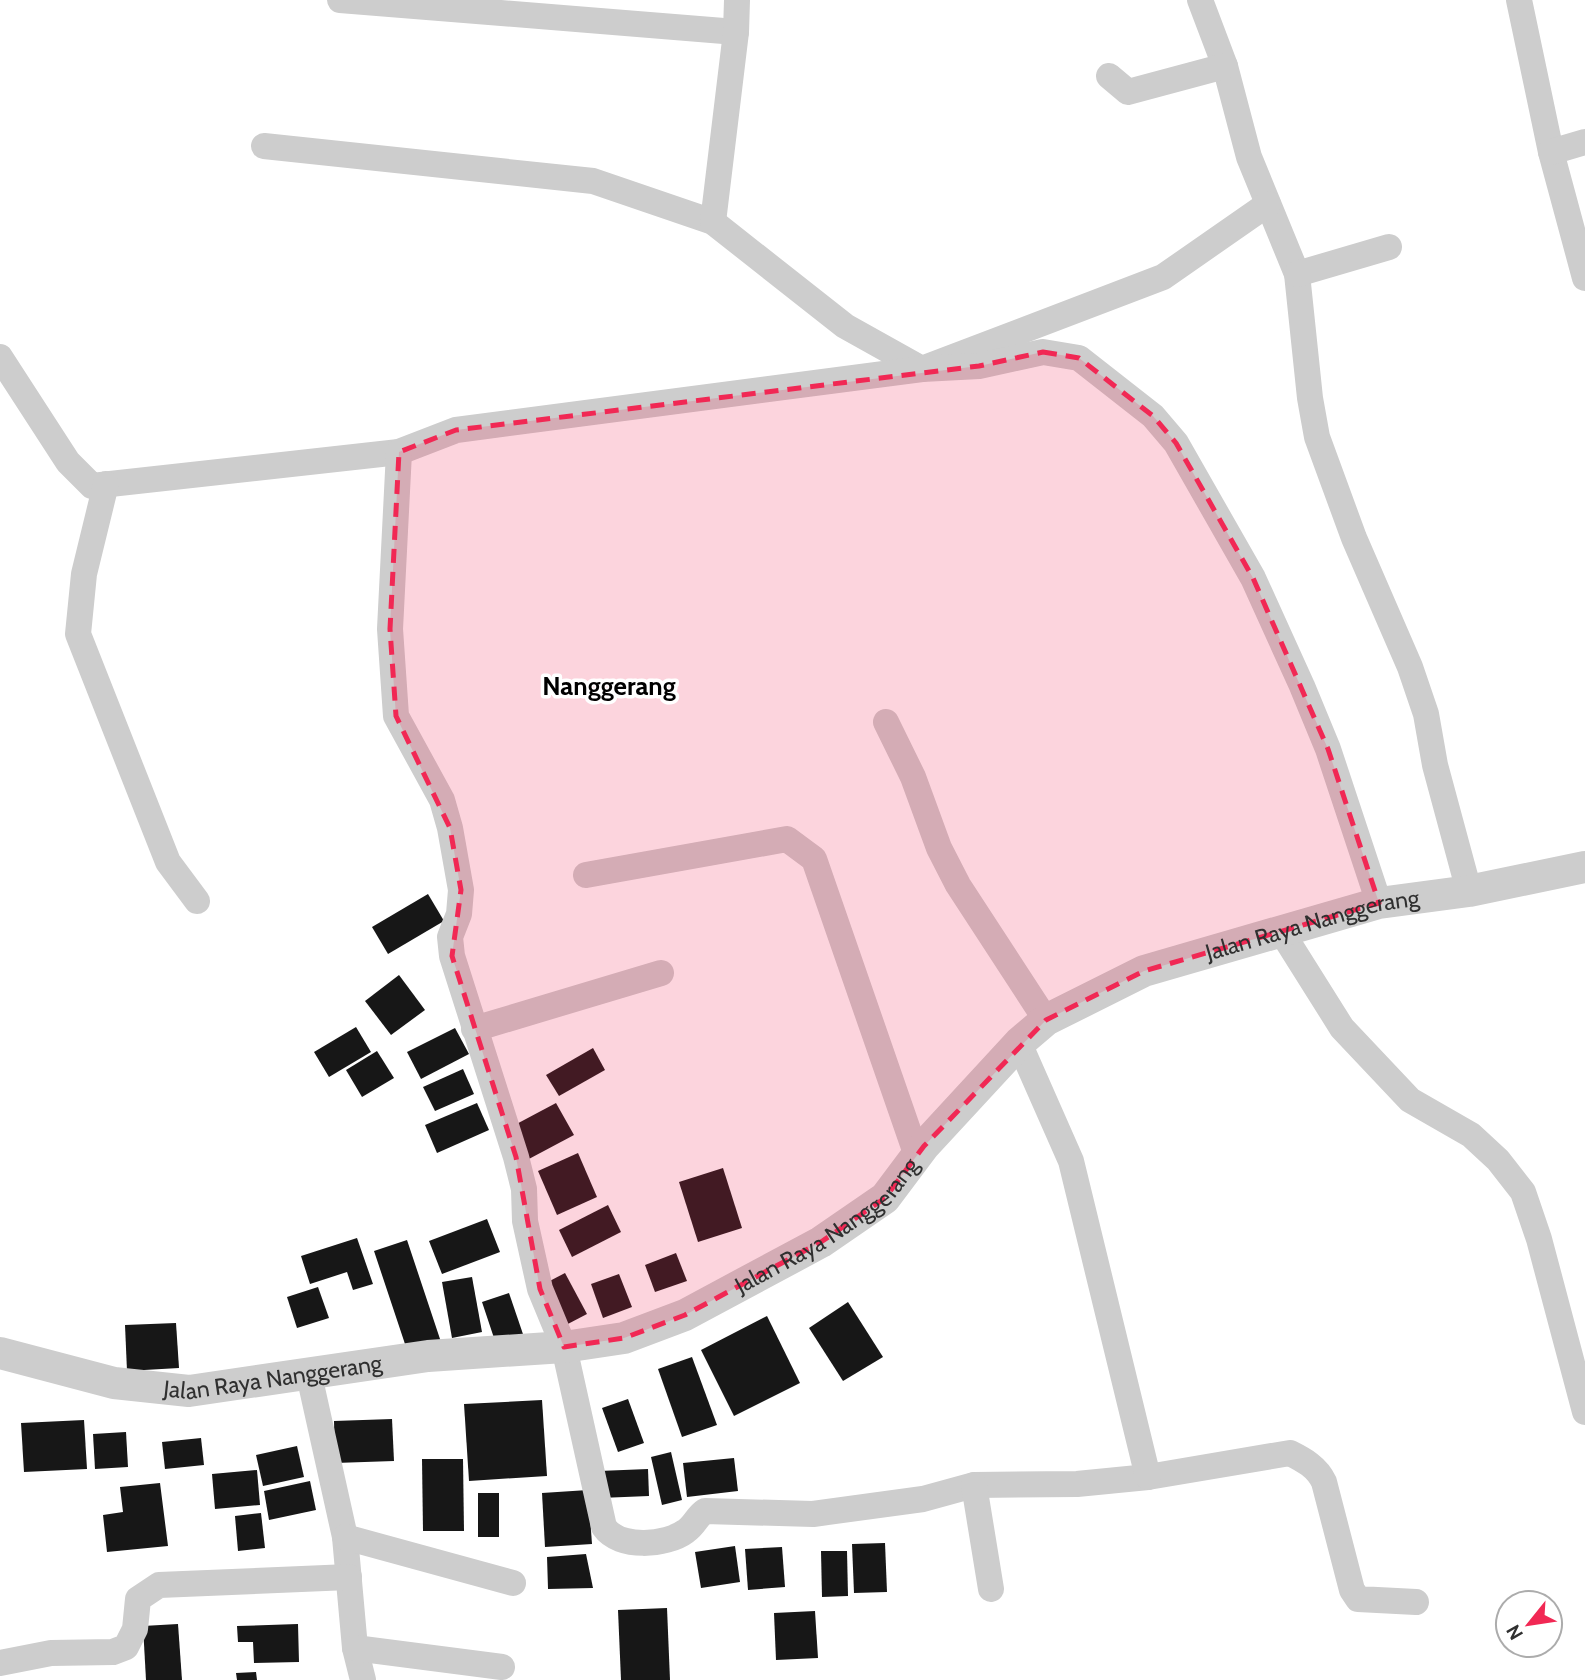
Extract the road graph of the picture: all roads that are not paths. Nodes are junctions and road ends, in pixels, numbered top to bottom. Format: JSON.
{"nodes":[{"id":1,"x":340,"y":0,"type":"edge"},
{"id":2,"x":737,"y":0,"type":"edge"},
{"id":3,"x":1200,"y":0,"type":"edge"},
{"id":4,"x":1519,"y":0,"type":"edge"},
{"id":5,"x":736,"y":32,"type":"junction"},
{"id":6,"x":1224,"y":66,"type":"junction"},
{"id":7,"x":1109,"y":76,"type":"dead end"},
{"id":8,"x":1585,"y":142,"type":"edge"},
{"id":9,"x":264,"y":146,"type":"dead end"},
{"id":10,"x":1551,"y":152,"type":"junction"},
{"id":11,"x":1268,"y":204,"type":"junction"},
{"id":12,"x":713,"y":222,"type":"junction"},
{"id":13,"x":1389,"y":247,"type":"dead end"},
{"id":14,"x":1584,"y":267,"type":"edge"},
{"id":15,"x":1297,"y":274,"type":"junction"},
{"id":16,"x":0,"y":357,"type":"edge"},
{"id":17,"x":922,"y":369,"type":"junction"},
{"id":18,"x":399,"y":452,"type":"junction"},
{"id":19,"x":106,"y":484,"type":"junction"},
{"id":20,"x":886,"y":722,"type":"dead end"},
{"id":21,"x":1585,"y":867,"type":"edge"},
{"id":22,"x":586,"y":874,"type":"dead end"},
{"id":23,"x":1469,"y":891,"type":"junction"},
{"id":24,"x":197,"y":901,"type":"dead end"},
{"id":25,"x":1379,"y":903,"type":"junction"},
{"id":26,"x":1282,"y":931,"type":"junction"},
{"id":27,"x":661,"y":973,"type":"dead end"},
{"id":28,"x":1046,"y":1020,"type":"junction"},
{"id":29,"x":474,"y":1029,"type":"junction"},
{"id":30,"x":1019,"y":1043,"type":"junction"},
{"id":31,"x":917,"y":1156,"type":"junction"},
{"id":32,"x":564,"y":1347,"type":"junction"},
{"id":33,"x":0,"y":1353,"type":"edge"},
{"id":34,"x":310,"y":1375,"type":"junction"},
{"id":35,"x":1585,"y":1412,"type":"edge"},
{"id":36,"x":1148,"y":1477,"type":"junction"},
{"id":37,"x":974,"y":1485,"type":"junction"},
{"id":38,"x":345,"y":1537,"type":"junction"},
{"id":39,"x":349,"y":1577,"type":"junction"},
{"id":40,"x":513,"y":1583,"type":"dead end"},
{"id":41,"x":991,"y":1589,"type":"dead end"},
{"id":42,"x":1416,"y":1602,"type":"dead end"},
{"id":43,"x":355,"y":1648,"type":"junction"},
{"id":44,"x":0,"y":1663,"type":"edge"},
{"id":45,"x":502,"y":1667,"type":"dead end"},
{"id":46,"x":363,"y":1680,"type":"edge"}],
"edges":[{"from":1,"to":5,"type":"street"},
{"from":2,"to":5,"type":"street"},
{"from":3,"to":6,"type":"street"},
{"from":4,"to":10,"type":"street"},
{"from":5,"to":12,"type":"street"},
{"from":6,"to":7,"type":"street"},
{"from":6,"to":11,"type":"street"},
{"from":8,"to":10,"type":"street"},
{"from":9,"to":12,"type":"street"},
{"from":10,"to":14,"type":"street"},
{"from":11,"to":15,"type":"street"},
{"from":11,"to":17,"type":"street"},
{"from":12,"to":17,"type":"street"},
{"from":13,"to":15,"type":"street"},
{"from":15,"to":23,"type":"street"},
{"from":16,"to":19,"type":"street"},
{"from":17,"to":18,"type":"street"},
{"from":17,"to":25,"type":"street"},
{"from":18,"to":19,"type":"street"},
{"from":18,"to":29,"type":"street"},
{"from":19,"to":24,"type":"street"},
{"from":20,"to":28,"type":"street"},
{"from":21,"to":23,"type":"street","name":"Jalan Raya Nanggerang"},
{"from":22,"to":31,"type":"street"},
{"from":23,"to":25,"type":"street","name":"Jalan Raya Nanggerang"},
{"from":25,"to":26,"type":"street","name":"Jalan Raya Nanggerang"},
{"from":26,"to":28,"type":"street","name":"Jalan Raya Nanggerang"},
{"from":26,"to":35,"type":"street"},
{"from":27,"to":29,"type":"street"},
{"from":28,"to":30,"type":"street","name":"Jalan Raya Nanggerang"},
{"from":29,"to":32,"type":"street"},
{"from":30,"to":31,"type":"street","name":"Jalan Raya Nanggerang"},
{"from":30,"to":36,"type":"street"},
{"from":31,"to":32,"type":"street","name":"Jalan Raya Nanggerang"},
{"from":32,"to":34,"type":"street","name":"Jalan Raya Nanggerang"},
{"from":32,"to":37,"type":"street"},
{"from":33,"to":34,"type":"street","name":"Jalan Raya Nanggerang"},
{"from":34,"to":38,"type":"street"},
{"from":36,"to":37,"type":"street"},
{"from":36,"to":42,"type":"street"},
{"from":37,"to":41,"type":"street"},
{"from":38,"to":39,"type":"street"},
{"from":38,"to":40,"type":"street"},
{"from":39,"to":43,"type":"street"},
{"from":39,"to":44,"type":"street"},
{"from":43,"to":45,"type":"street"},
{"from":43,"to":46,"type":"street"}]}
